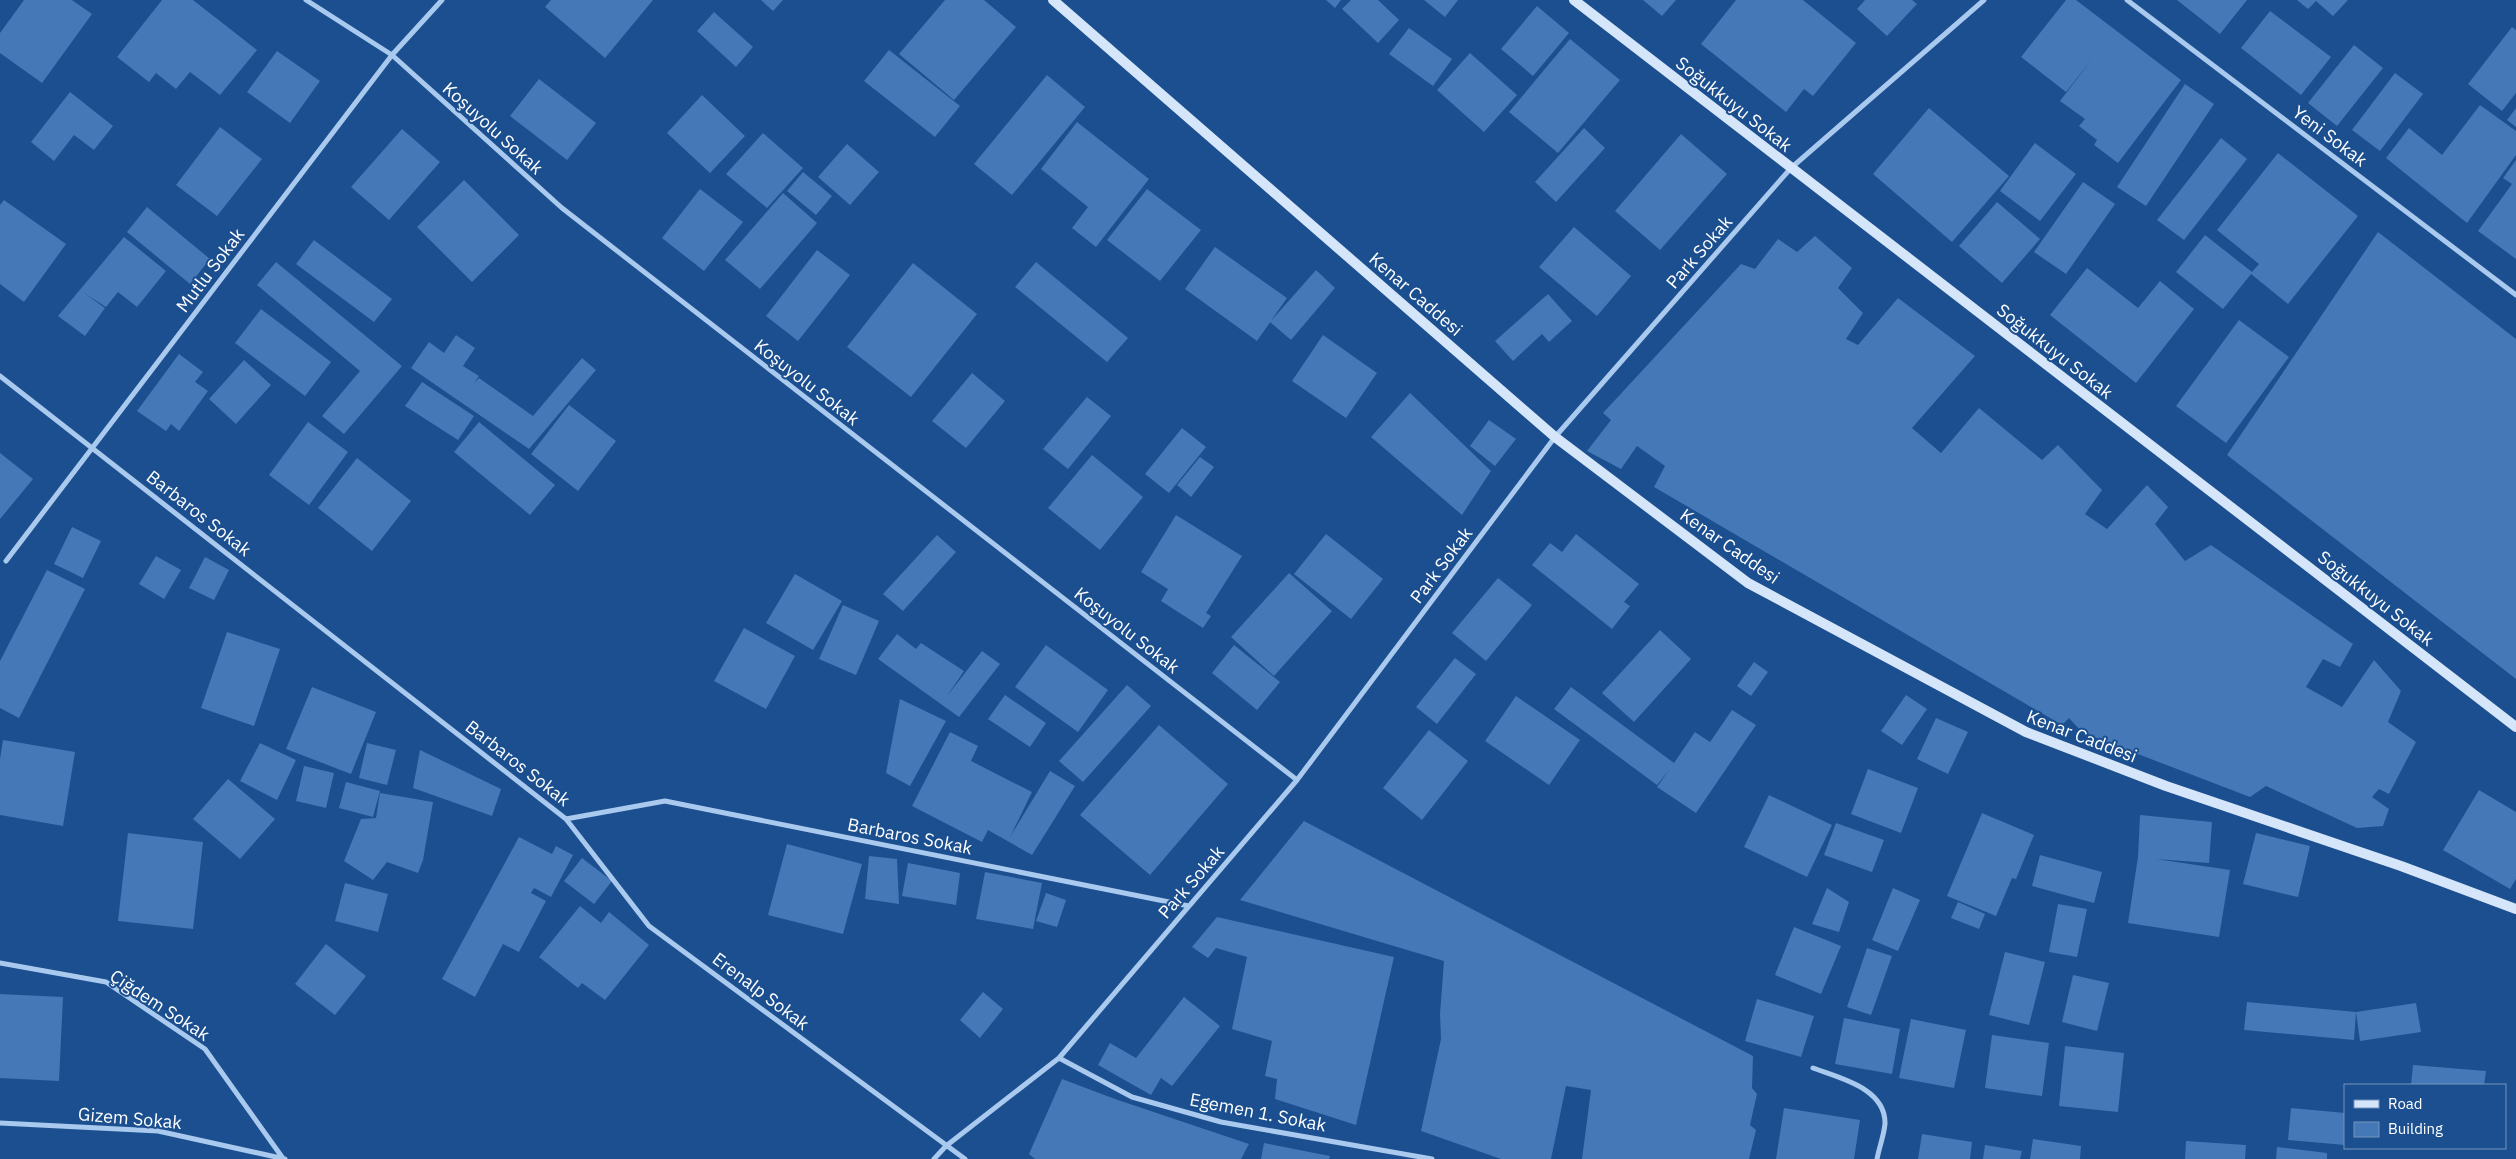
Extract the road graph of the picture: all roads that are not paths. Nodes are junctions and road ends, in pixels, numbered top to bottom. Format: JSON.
{"nodes":[{"id":1,"x":306,"y":0,"type":"edge"},
{"id":2,"x":442,"y":0,"type":"edge"},
{"id":3,"x":1053,"y":0,"type":"edge"},
{"id":4,"x":1574,"y":0,"type":"edge"},
{"id":5,"x":1984,"y":0,"type":"edge"},
{"id":6,"x":2127,"y":0,"type":"edge"},
{"id":7,"x":392,"y":54,"type":"junction"},
{"id":8,"x":1790,"y":168,"type":"junction"},
{"id":9,"x":2516,"y":295,"type":"edge"},
{"id":10,"x":0,"y":376,"type":"edge"},
{"id":11,"x":1555,"y":437,"type":"junction"},
{"id":12,"x":92,"y":446,"type":"junction"},
{"id":13,"x":6,"y":562,"type":"dead end"},
{"id":14,"x":2516,"y":727,"type":"edge"},
{"id":15,"x":1297,"y":780,"type":"junction"},
{"id":16,"x":566,"y":818,"type":"junction"},
{"id":17,"x":1189,"y":906,"type":"junction"},
{"id":18,"x":2516,"y":909,"type":"edge"},
{"id":19,"x":0,"y":963,"type":"edge"},
{"id":20,"x":1059,"y":1058,"type":"junction"},
{"id":21,"x":1813,"y":1068,"type":"dead end"},
{"id":22,"x":0,"y":1123,"type":"edge"},
{"id":23,"x":946,"y":1146,"type":"junction"},
{"id":24,"x":283,"y":1158,"type":"edge"},
{"id":25,"x":934,"y":1159,"type":"edge"},
{"id":26,"x":965,"y":1159,"type":"edge"},
{"id":27,"x":1432,"y":1159,"type":"edge"},
{"id":28,"x":1877,"y":1159,"type":"edge"}],
"edges":[{"from":1,"to":7,"type":"street","name":"Koşuyolu Sokak"},
{"from":2,"to":7,"type":"street","name":"Mutlu Sokak"},
{"from":3,"to":11,"type":"main road","name":"Kenar Caddesi"},
{"from":4,"to":8,"type":"main road","name":"Soğukkuyu Sokak"},
{"from":5,"to":8,"type":"street","name":"Park Sokak"},
{"from":6,"to":9,"type":"street","name":"Yeni Sokak"},
{"from":7,"to":12,"type":"street","name":"Mutlu Sokak"},
{"from":7,"to":15,"type":"street","name":"Koşuyolu Sokak"},
{"from":8,"to":11,"type":"street","name":"Park Sokak"},
{"from":8,"to":14,"type":"main road","name":"Soğukkuyu Sokak"},
{"from":10,"to":12,"type":"street","name":"Barbaros Sokak"},
{"from":11,"to":15,"type":"street","name":"Park Sokak"},
{"from":11,"to":18,"type":"main road","name":"Kenar Caddesi"},
{"from":12,"to":13,"type":"street","name":"Mutlu Sokak"},
{"from":12,"to":16,"type":"street","name":"Barbaros Sokak"},
{"from":15,"to":17,"type":"street","name":"Park Sokak"},
{"from":16,"to":17,"type":"street","name":"Barbaros Sokak"},
{"from":16,"to":23,"type":"street","name":"Erenalp Sokak"},
{"from":17,"to":20,"type":"street","name":"Park Sokak"},
{"from":19,"to":24,"type":"street","name":"Çiğdem Sokak"},
{"from":20,"to":23,"type":"street","name":"Park Sokak"},
{"from":20,"to":27,"type":"street","name":"Egemen 1. Sokak"},
{"from":21,"to":28,"type":"street"},
{"from":22,"to":24,"type":"street","name":"Gizem Sokak"},
{"from":23,"to":25,"type":"street","name":"Park Sokak"},
{"from":23,"to":26,"type":"street","name":"Erenalp Sokak"}]}
